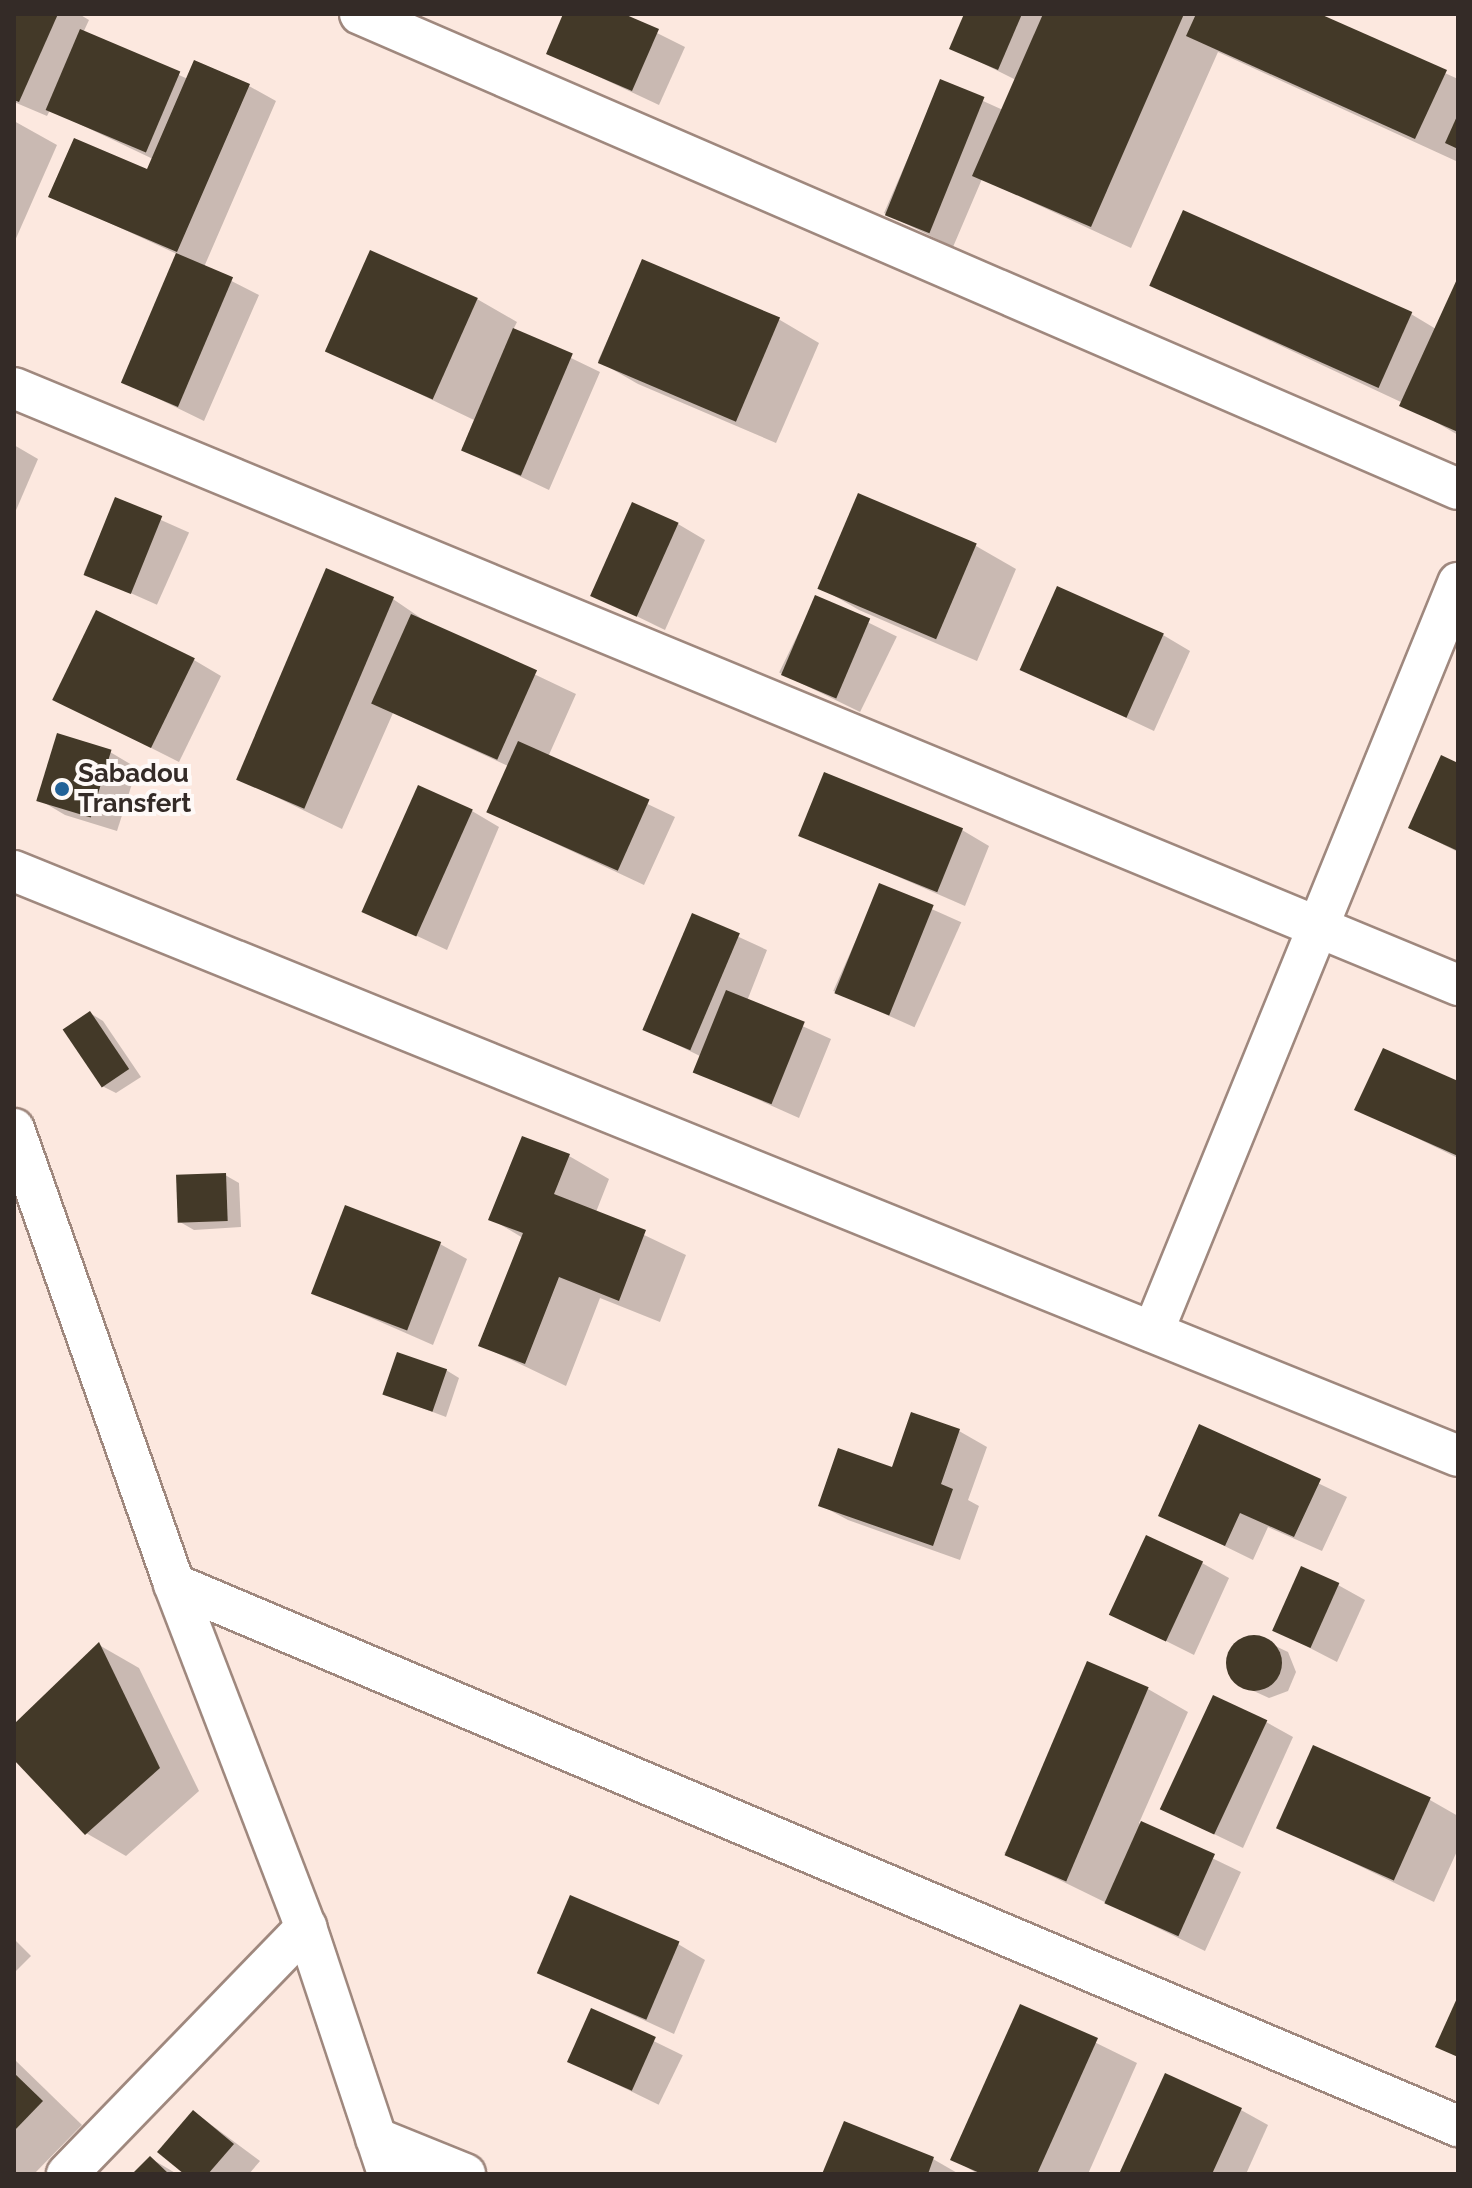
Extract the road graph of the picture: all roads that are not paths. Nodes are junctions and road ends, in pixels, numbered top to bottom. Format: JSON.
{"nodes":[{"id":1,"x":360,"y":14,"type":"edge"},
{"id":2,"x":14,"y":388,"type":"edge"},
{"id":3,"x":1458,"y":489,"type":"edge"},
{"id":4,"x":1458,"y":583,"type":"edge"},
{"id":5,"x":14,"y":871,"type":"edge"},
{"id":6,"x":1318,"y":923,"type":"junction"},
{"id":7,"x":1458,"y":985,"type":"edge"},
{"id":8,"x":14,"y":1129,"type":"edge"},
{"id":9,"x":1153,"y":1332,"type":"junction"},
{"id":10,"x":1458,"y":1456,"type":"edge"},
{"id":11,"x":174,"y":1584,"type":"junction"},
{"id":12,"x":306,"y":1927,"type":"junction"},
{"id":13,"x":1458,"y":2126,"type":"edge"},
{"id":14,"x":382,"y":2156,"type":"edge"},
{"id":15,"x":67,"y":2174,"type":"edge"},
{"id":16,"x":465,"y":2174,"type":"edge"}],
"edges":[{"from":1,"to":3,"type":"street"},
{"from":2,"to":6,"type":"street"},
{"from":4,"to":6,"type":"street"},
{"from":5,"to":9,"type":"street"},
{"from":6,"to":7,"type":"street"},
{"from":6,"to":9,"type":"street"},
{"from":8,"to":11,"type":"street"},
{"from":9,"to":10,"type":"street"},
{"from":11,"to":12,"type":"street"},
{"from":11,"to":13,"type":"street"},
{"from":12,"to":14,"type":"street"},
{"from":12,"to":15,"type":"street"},
{"from":14,"to":16,"type":"street"}]}
